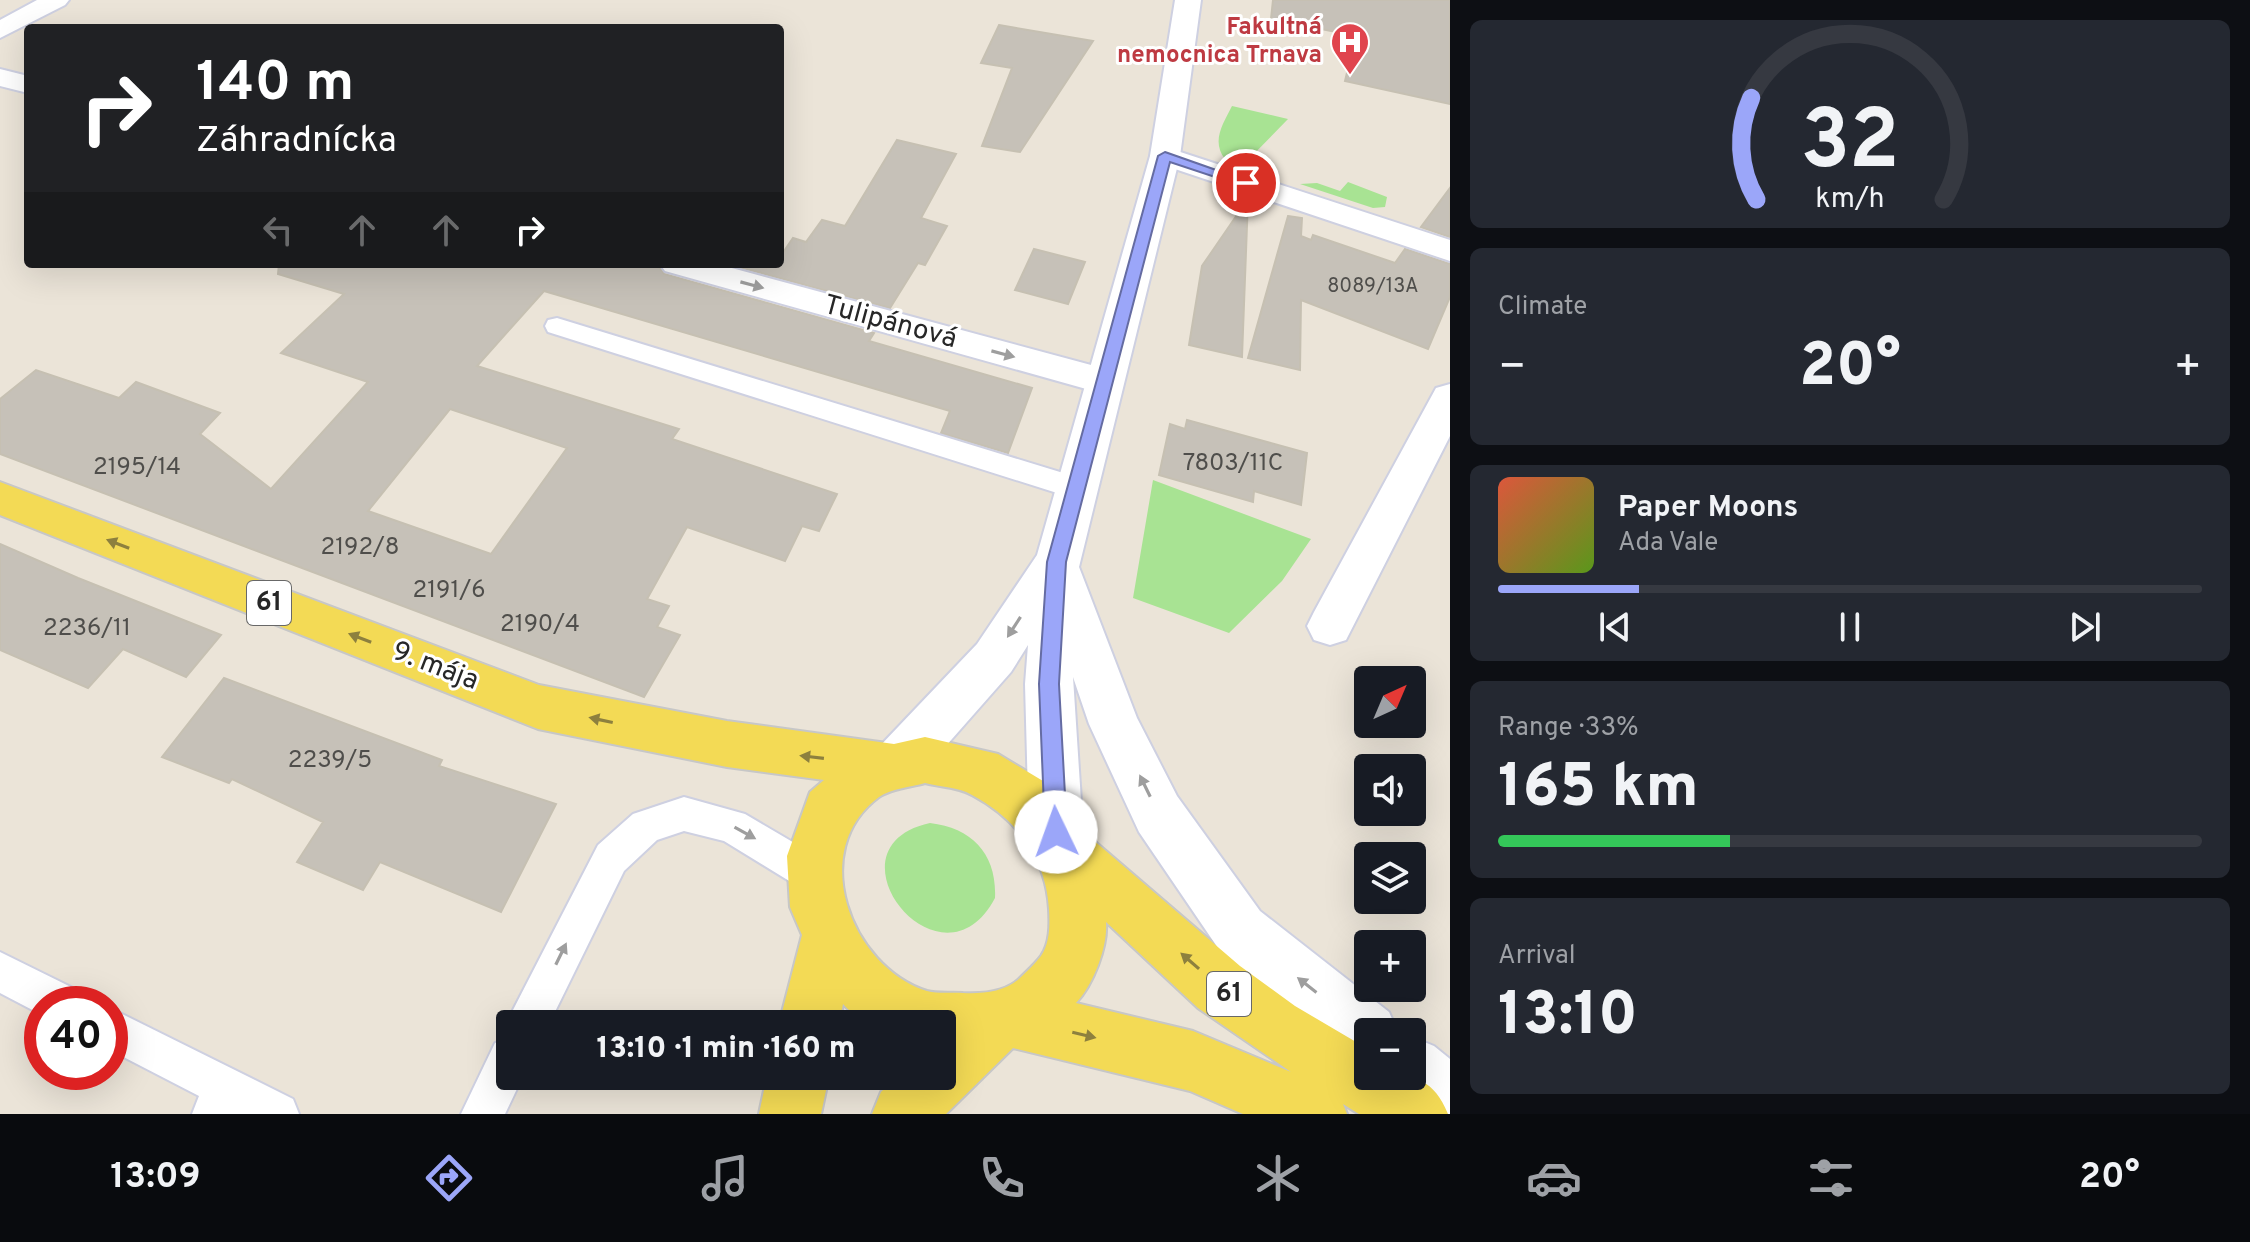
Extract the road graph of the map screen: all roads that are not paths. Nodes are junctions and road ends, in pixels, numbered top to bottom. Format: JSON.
{"nodes":[{"id":1,"x":56,"y":0,"type":"edge"},
{"id":2,"x":1188,"y":0,"type":"edge"},
{"id":3,"x":0,"y":30,"type":"edge"},
{"id":4,"x":0,"y":77,"type":"edge"},
{"id":5,"x":24,"y":84,"type":"edge"},
{"id":6,"x":1165,"y":156,"type":"junction"},
{"id":7,"x":1450,"y":251,"type":"edge"},
{"id":8,"x":692,"y":268,"type":"edge"},
{"id":9,"x":557,"y":326,"type":"dead end"},
{"id":10,"x":1104,"y":381,"type":"junction"},
{"id":11,"x":1450,"y":398,"type":"edge"},
{"id":12,"x":1076,"y":488,"type":"junction"},
{"id":13,"x":0,"y":498,"type":"edge"},
{"id":14,"x":1057,"y":562,"type":"junction"},
{"id":15,"x":1330,"y":626,"type":"dead end"},
{"id":16,"x":893,"y":765,"type":"junction"},
{"id":17,"x":1060,"y":839,"type":"junction"},
{"id":18,"x":812,"y":874,"type":"junction"},
{"id":19,"x":828,"y":940,"type":"junction"},
{"id":20,"x":0,"y":972,"type":"edge"},
{"id":21,"x":28,"y":986,"type":"edge"},
{"id":22,"x":534,"y":1010,"type":"edge"},
{"id":23,"x":812,"y":1010,"type":"edge"},
{"id":24,"x":1003,"y":1019,"type":"junction"},
{"id":25,"x":1354,"y":1022,"type":"edge"},
{"id":26,"x":128,"y":1040,"type":"edge"},
{"id":27,"x":956,"y":1061,"type":"edge"},
{"id":28,"x":1426,"y":1079,"type":"edge"},
{"id":29,"x":496,"y":1086,"type":"edge"},
{"id":30,"x":795,"y":1090,"type":"edge"},
{"id":31,"x":926,"y":1090,"type":"edge"},
{"id":32,"x":1450,"y":1098,"type":"edge"},
{"id":33,"x":221,"y":1101,"type":"edge"},
{"id":34,"x":278,"y":1114,"type":"edge"},
{"id":35,"x":482,"y":1114,"type":"edge"},
{"id":36,"x":790,"y":1114,"type":"edge"},
{"id":37,"x":903,"y":1114,"type":"edge"},
{"id":38,"x":1316,"y":1114,"type":"edge"},
{"id":39,"x":1417,"y":1114,"type":"edge"}],
"edges":[{"from":1,"to":3,"type":"street"},
{"from":2,"to":6,"type":"street"},
{"from":4,"to":5,"type":"street"},
{"from":6,"to":7,"type":"street"},
{"from":6,"to":10,"type":"street"},
{"from":8,"to":10,"type":"street","name":"Tulipánová","one_way":true},
{"from":9,"to":12,"type":"lane"},
{"from":10,"to":12,"type":"street"},
{"from":11,"to":15,"type":"street"},
{"from":12,"to":14,"type":"street"},
{"from":16,"to":13,"type":"main road","name":"9. mája","number":"61","one_way":true},
{"from":14,"to":16,"type":"street","one_way":true},
{"from":14,"to":17,"type":"street"},
{"from":25,"to":14,"type":"street","one_way":true},
{"from":16,"to":17,"type":"main road","number":"61"},
{"from":16,"to":18,"type":"main road","number":"61"},
{"from":17,"to":24,"type":"main road","number":"61"},
{"from":39,"to":17,"type":"main road","number":"61","one_way":true},
{"from":18,"to":19,"type":"main road","number":"61"},
{"from":22,"to":18,"type":"lane","one_way":true},
{"from":19,"to":23,"type":"main road"},
{"from":19,"to":24,"type":"main road","number":"61"},
{"from":20,"to":21,"type":"lane"},
{"from":24,"to":27,"type":"main road","number":"61"},
{"from":24,"to":38,"type":"main road","number":"61","one_way":true},
{"from":26,"to":33,"type":"lane"},
{"from":28,"to":32,"type":"street"},
{"from":29,"to":35,"type":"lane"},
{"from":30,"to":36,"type":"main road"},
{"from":31,"to":37,"type":"main road","number":"61"},
{"from":33,"to":34,"type":"lane"}]}
